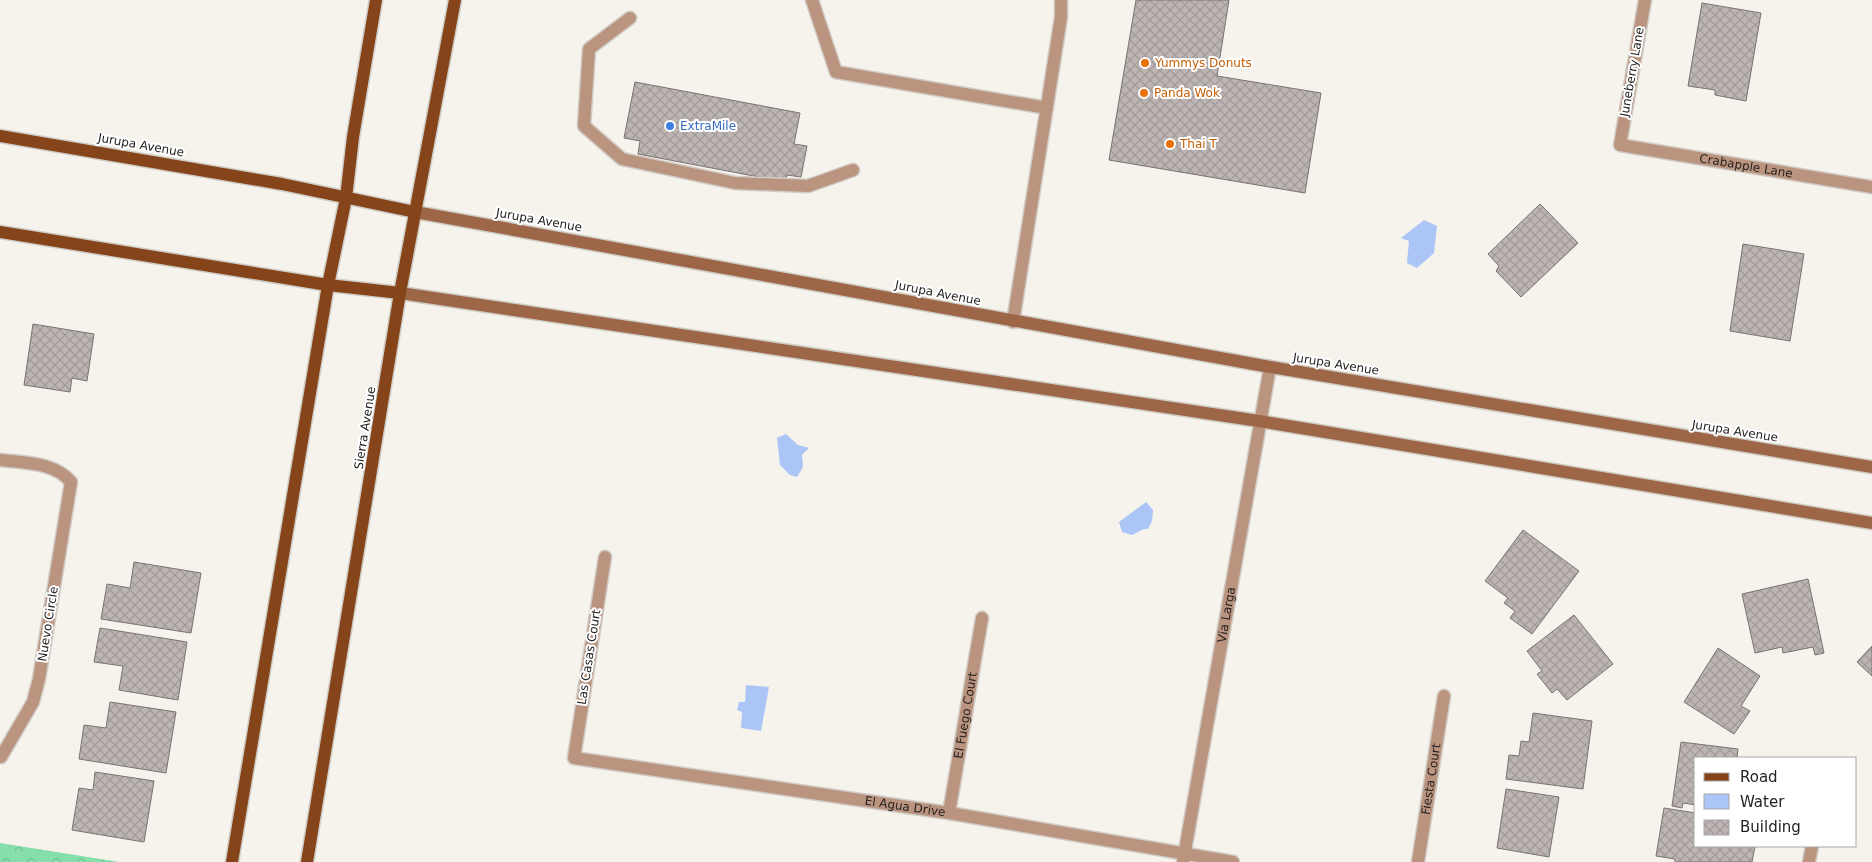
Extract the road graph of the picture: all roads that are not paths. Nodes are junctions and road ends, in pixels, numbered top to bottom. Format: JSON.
{"nodes":[{"id":1,"x":376,"y":0,"type":"edge"},
{"id":2,"x":455,"y":0,"type":"edge"},
{"id":3,"x":812,"y":0,"type":"edge"},
{"id":4,"x":1061,"y":0,"type":"edge"},
{"id":5,"x":1644,"y":0,"type":"edge"},
{"id":6,"x":630,"y":18,"type":"dead end"},
{"id":7,"x":1047,"y":108,"type":"junction"},
{"id":8,"x":0,"y":136,"type":"edge"},
{"id":9,"x":1620,"y":145,"type":"joint"},
{"id":10,"x":853,"y":170,"type":"dead end"},
{"id":11,"x":1872,"y":187,"type":"edge"},
{"id":12,"x":346,"y":198,"type":"junction"},
{"id":13,"x":416,"y":212,"type":"junction"},
{"id":14,"x":0,"y":232,"type":"edge"},
{"id":15,"x":328,"y":284,"type":"junction"},
{"id":16,"x":400,"y":293,"type":"junction"},
{"id":17,"x":1013,"y":322,"type":"junction"},
{"id":18,"x":1270,"y":367,"type":"junction"},
{"id":19,"x":1260,"y":421,"type":"junction"},
{"id":20,"x":0,"y":460,"type":"edge"},
{"id":21,"x":1872,"y":467,"type":"edge"},
{"id":22,"x":1872,"y":523,"type":"edge"},
{"id":23,"x":605,"y":557,"type":"dead end"},
{"id":24,"x":982,"y":618,"type":"dead end"},
{"id":25,"x":1444,"y":696,"type":"dead end"},
{"id":26,"x":1,"y":757,"type":"edge"},
{"id":27,"x":574,"y":758,"type":"joint"},
{"id":28,"x":949,"y":812,"type":"junction"},
{"id":29,"x":1812,"y":847,"type":"edge"},
{"id":30,"x":1184,"y":858,"type":"edge"},
{"id":31,"x":232,"y":862,"type":"edge"},
{"id":32,"x":308,"y":862,"type":"edge"},
{"id":33,"x":1233,"y":862,"type":"edge"},
{"id":34,"x":1418,"y":862,"type":"edge"},
{"id":35,"x":1809,"y":862,"type":"edge"}],
"edges":[{"from":1,"to":12,"type":"main road"},
{"from":2,"to":13,"type":"main road","name":"Sierra Avenue"},
{"from":3,"to":7,"type":"street"},
{"from":4,"to":7,"type":"street"},
{"from":5,"to":9,"type":"street","name":"Juneberry Lane"},
{"from":6,"to":10,"type":"street"},
{"from":7,"to":17,"type":"street"},
{"from":8,"to":12,"type":"main road","name":"Jurupa Avenue"},
{"from":9,"to":11,"type":"street","name":"Crabapple Lane"},
{"from":12,"to":13,"type":"main road","name":"Jurupa Avenue"},
{"from":12,"to":15,"type":"main road"},
{"from":13,"to":16,"type":"main road","name":"Sierra Avenue"},
{"from":13,"to":17,"type":"main road","name":"Jurupa Avenue"},
{"from":14,"to":15,"type":"main road"},
{"from":15,"to":16,"type":"main road"},
{"from":15,"to":31,"type":"main road"},
{"from":16,"to":19,"type":"main road"},
{"from":16,"to":32,"type":"main road","name":"Sierra Avenue"},
{"from":17,"to":18,"type":"main road","name":"Jurupa Avenue"},
{"from":18,"to":19,"type":"street","name":"Via Larga"},
{"from":18,"to":21,"type":"main road","name":"Jurupa Avenue"},
{"from":19,"to":22,"type":"main road"},
{"from":19,"to":30,"type":"street","name":"Via Larga"},
{"from":20,"to":26,"type":"street","name":"Nuevo Circle"},
{"from":23,"to":27,"type":"street","name":"Las Casas Court"},
{"from":24,"to":28,"type":"street","name":"El Fuego Court"},
{"from":25,"to":34,"type":"street","name":"Fiesta Court"},
{"from":27,"to":28,"type":"street","name":"El Agua Drive"},
{"from":28,"to":30,"type":"street","name":"El Agua Drive"},
{"from":29,"to":35,"type":"street"},
{"from":30,"to":33,"type":"street","name":"El Agua Drive"}]}
